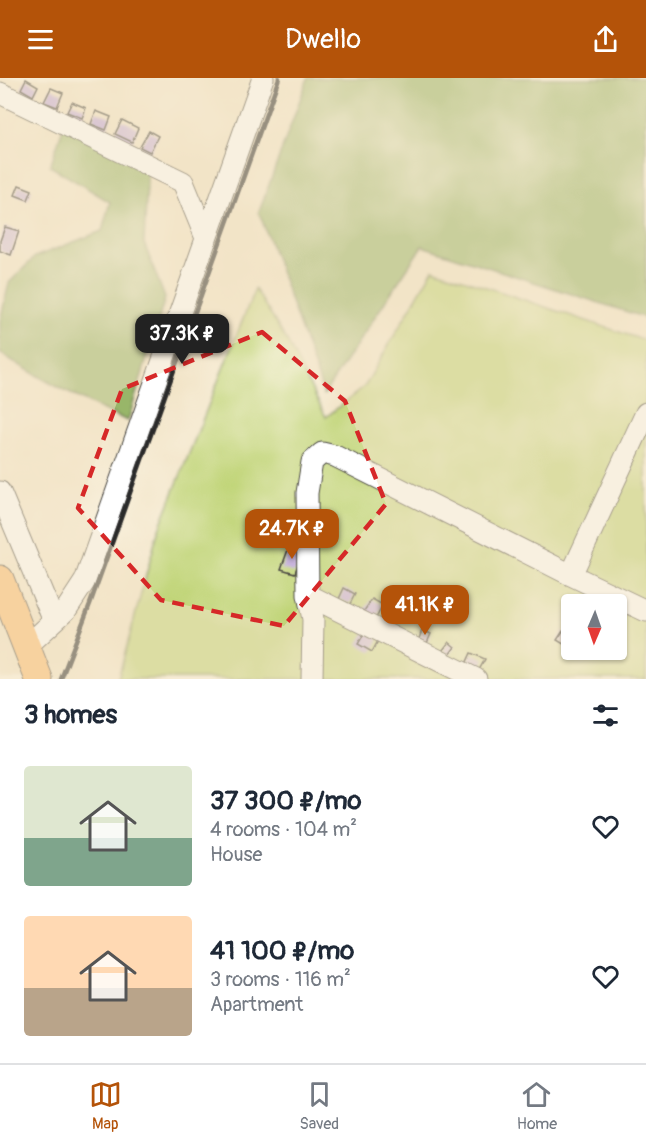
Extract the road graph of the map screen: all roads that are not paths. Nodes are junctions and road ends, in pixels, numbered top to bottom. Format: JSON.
{"nodes":[{"id":1,"x":263,"y":78,"type":"edge"},
{"id":2,"x":0,"y":93,"type":"edge"},
{"id":3,"x":206,"y":238,"type":"junction"},
{"id":4,"x":646,"y":413,"type":"edge"},
{"id":5,"x":0,"y":492,"type":"edge"},
{"id":6,"x":571,"y":575,"type":"junction"},
{"id":7,"x":3,"y":594,"type":"edge"},
{"id":8,"x":308,"y":595,"type":"junction"},
{"id":9,"x":646,"y":611,"type":"edge"},
{"id":10,"x":54,"y":621,"type":"junction"},
{"id":11,"x":27,"y":646,"type":"junction"},
{"id":12,"x":39,"y":679,"type":"edge"},
{"id":13,"x":312,"y":679,"type":"edge"},
{"id":14,"x":476,"y":679,"type":"edge"}],
"edges":[{"from":1,"to":3,"type":"street"},
{"from":2,"to":3,"type":"street"},
{"from":3,"to":10,"type":"street"},
{"from":4,"to":6,"type":"street"},
{"from":5,"to":10,"type":"street"},
{"from":6,"to":8,"type":"street"},
{"from":6,"to":9,"type":"street"},
{"from":7,"to":11,"type":"main road"},
{"from":8,"to":13,"type":"street"},
{"from":8,"to":14,"type":"street"},
{"from":10,"to":11,"type":"street"},
{"from":11,"to":12,"type":"main road"}]}
